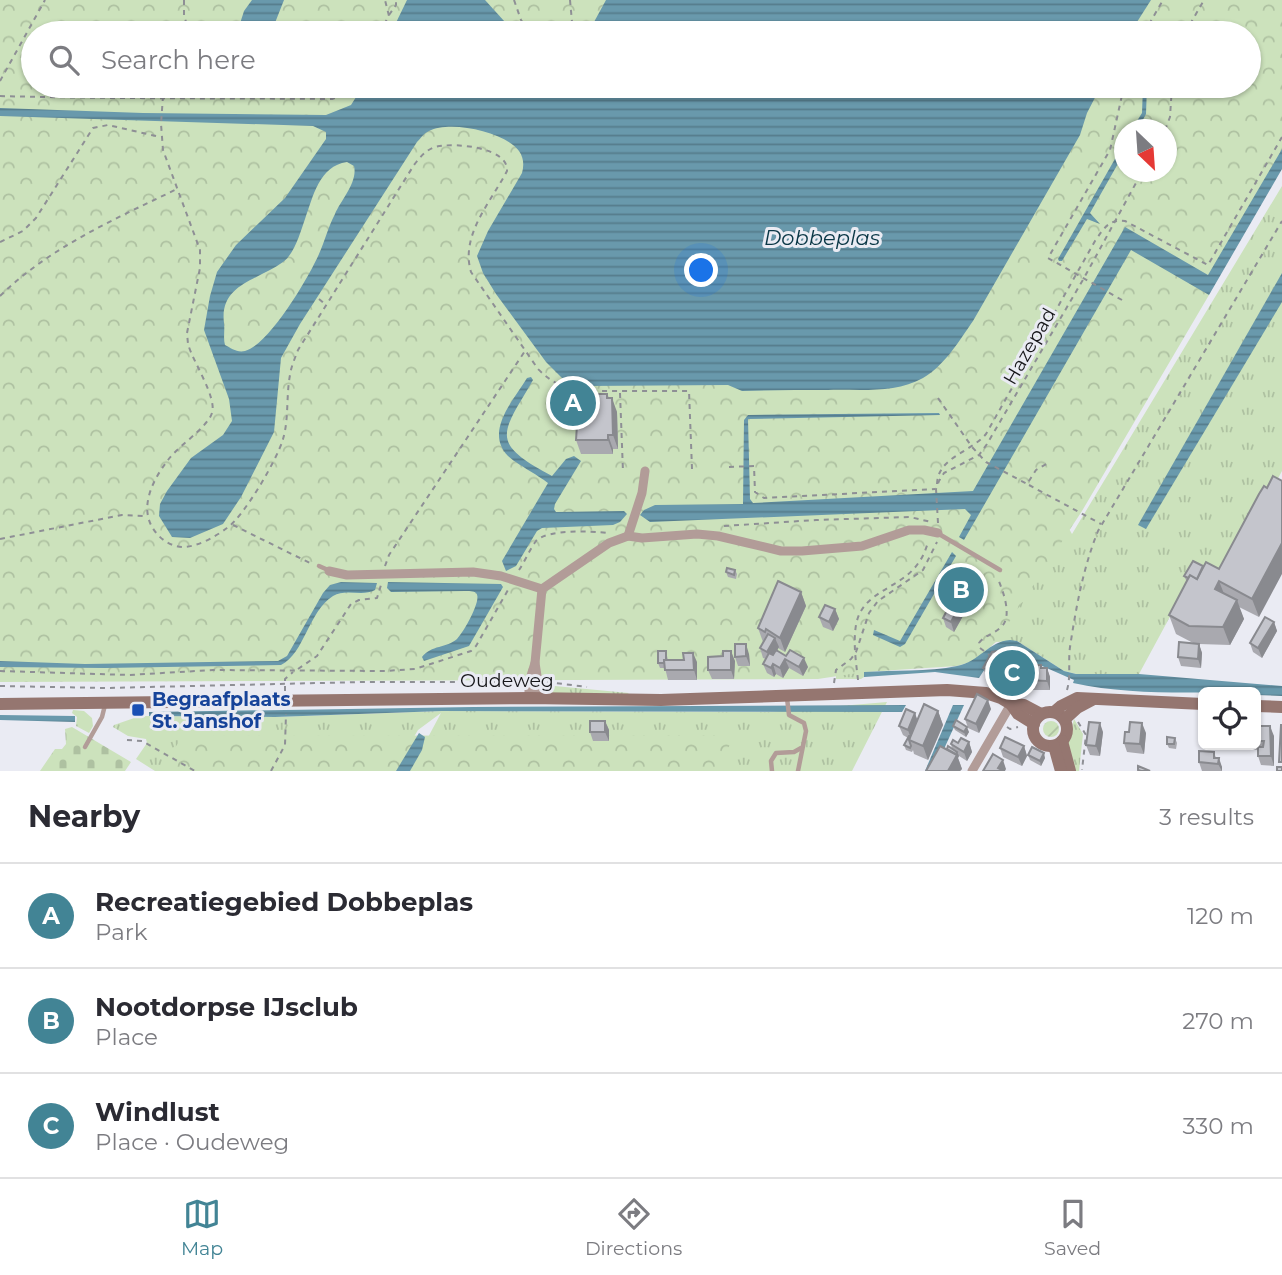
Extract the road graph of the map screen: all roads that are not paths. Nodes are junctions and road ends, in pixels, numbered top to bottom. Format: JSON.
{"nodes":[{"id":1,"x":645,"y":471,"type":"dead end"},
{"id":2,"x":936,"y":532,"type":"joint"},
{"id":3,"x":628,"y":536,"type":"junction"},
{"id":4,"x":319,"y":566,"type":"dead end"},
{"id":5,"x":329,"y":570,"type":"joint"},
{"id":6,"x":1000,"y":570,"type":"road end"},
{"id":7,"x":542,"y":589,"type":"junction"},
{"id":8,"x":533,"y":699,"type":"junction"},
{"id":9,"x":787,"y":701,"type":"junction"},
{"id":10,"x":0,"y":704,"type":"edge"},
{"id":11,"x":106,"y":704,"type":"junction"},
{"id":12,"x":1011,"y":704,"type":"junction"},
{"id":13,"x":1198,"y":704,"type":"edge"},
{"id":14,"x":1261,"y":706,"type":"edge"},
{"id":15,"x":1282,"y":707,"type":"edge"},
{"id":16,"x":1060,"y":716,"type":"junction"},
{"id":17,"x":1037,"y":719,"type":"junction"},
{"id":18,"x":1058,"y":744,"type":"junction"},
{"id":19,"x":85,"y":747,"type":"dead end"},
{"id":20,"x":802,"y":748,"type":"junction"},
{"id":21,"x":772,"y":771,"type":"edge"},
{"id":22,"x":798,"y":771,"type":"edge"},
{"id":23,"x":972,"y":771,"type":"edge"},
{"id":24,"x":1061,"y":771,"type":"edge"},
{"id":25,"x":1070,"y":771,"type":"edge"}],
"edges":[{"from":1,"to":3,"type":"street"},
{"from":2,"to":3,"type":"street"},
{"from":2,"to":6,"type":"lane"},
{"from":3,"to":7,"type":"street"},
{"from":4,"to":5,"type":"lane"},
{"from":5,"to":7,"type":"street"},
{"from":7,"to":8,"type":"street"},
{"from":8,"to":9,"type":"main road","name":"Oudeweg"},
{"from":8,"to":11,"type":"main road","name":"Oudeweg"},
{"from":9,"to":12,"type":"main road","name":"Oudeweg"},
{"from":9,"to":20,"type":"lane"},
{"from":10,"to":11,"type":"main road","name":"Oudeweg"},
{"from":11,"to":19,"type":"lane"},
{"from":12,"to":17,"type":"main road","name":"Oudeweg"},
{"from":12,"to":23,"type":"street"},
{"from":13,"to":16,"type":"main road"},
{"from":14,"to":15,"type":"main road"},
{"from":16,"to":17,"type":"main road"},
{"from":16,"to":18,"type":"main road"},
{"from":17,"to":18,"type":"main road"},
{"from":18,"to":24,"type":"main road"},
{"from":18,"to":25,"type":"main road"},
{"from":20,"to":21,"type":"lane"},
{"from":20,"to":22,"type":"lane"}]}
